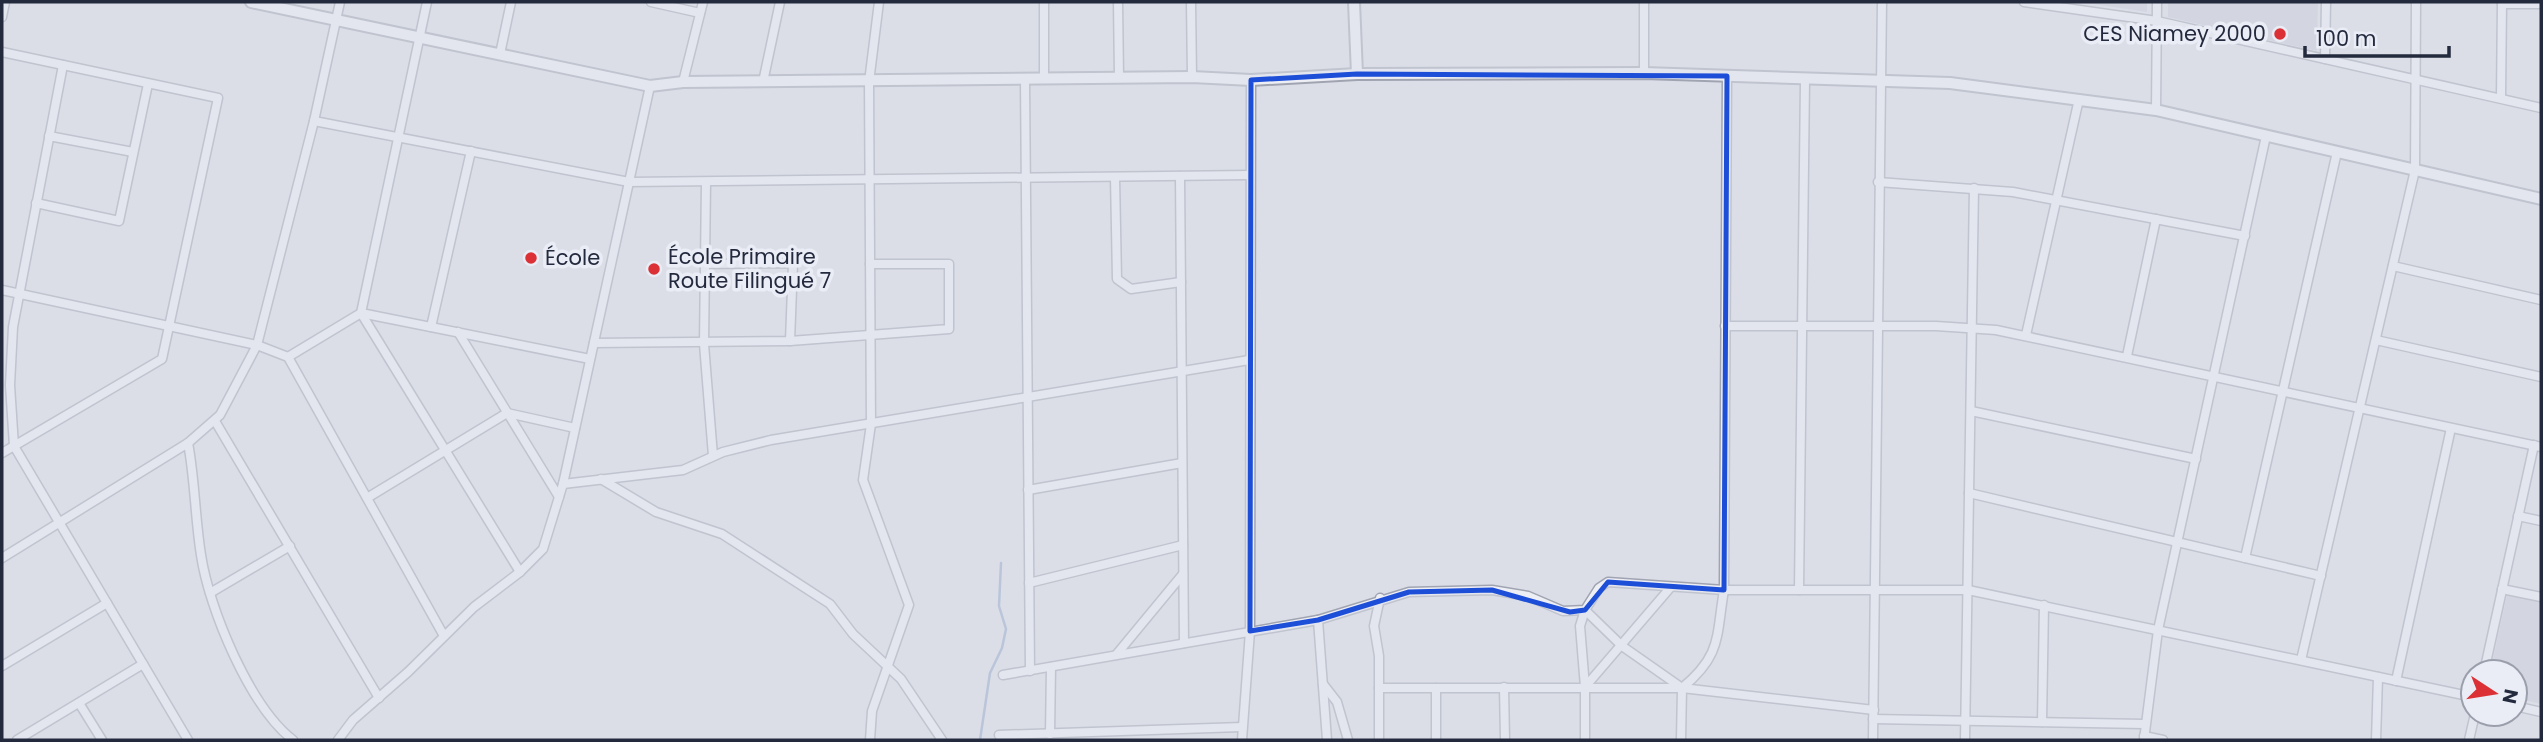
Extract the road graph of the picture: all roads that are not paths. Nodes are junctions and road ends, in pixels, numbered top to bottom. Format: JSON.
{"nodes":[{"id":1,"x":5,"y":2,"type":"edge"},
{"id":2,"x":252,"y":2,"type":"edge"},
{"id":3,"x":340,"y":2,"type":"edge"},
{"id":4,"x":427,"y":2,"type":"edge"},
{"id":5,"x":511,"y":2,"type":"edge"},
{"id":6,"x":651,"y":2,"type":"edge"},
{"id":7,"x":703,"y":2,"type":"edge"},
{"id":8,"x":780,"y":2,"type":"edge"},
{"id":9,"x":879,"y":2,"type":"edge"},
{"id":10,"x":1044,"y":2,"type":"edge"},
{"id":11,"x":1118,"y":2,"type":"edge"},
{"id":12,"x":1191,"y":2,"type":"edge"},
{"id":13,"x":1354,"y":2,"type":"edge"},
{"id":14,"x":1644,"y":2,"type":"edge"},
{"id":15,"x":1882,"y":2,"type":"edge"},
{"id":16,"x":2024,"y":2,"type":"edge"},
{"id":17,"x":2157,"y":2,"type":"edge"},
{"id":18,"x":2326,"y":2,"type":"edge"},
{"id":19,"x":2416,"y":2,"type":"edge"},
{"id":20,"x":2502,"y":3,"type":"edge"},
{"id":21,"x":2541,"y":4,"type":"edge"},
{"id":22,"x":701,"y":13,"type":"junction"},
{"id":23,"x":2,"y":17,"type":"edge"},
{"id":24,"x":336,"y":20,"type":"junction"},
{"id":25,"x":2157,"y":21,"type":"junction"},
{"id":26,"x":419,"y":37,"type":"junction"},
{"id":27,"x":2,"y":52,"type":"edge"},
{"id":28,"x":500,"y":54,"type":"junction"},
{"id":29,"x":2325,"y":59,"type":"junction"},
{"id":30,"x":64,"y":65,"type":"junction"},
{"id":31,"x":1644,"y":73,"type":"junction"},
{"id":32,"x":1357,"y":74,"type":"junction"},
{"id":33,"x":1727,"y":76,"type":"junction"},
{"id":34,"x":1192,"y":77,"type":"junction"},
{"id":35,"x":1044,"y":78,"type":"junction"},
{"id":36,"x":1119,"y":78,"type":"junction"},
{"id":37,"x":2415,"y":79,"type":"junction"},
{"id":38,"x":1025,"y":80,"type":"junction"},
{"id":39,"x":1251,"y":80,"type":"junction"},
{"id":40,"x":1805,"y":80,"type":"junction"},
{"id":41,"x":683,"y":82,"type":"junction"},
{"id":42,"x":763,"y":82,"type":"junction"},
{"id":43,"x":869,"y":82,"type":"junction"},
{"id":44,"x":148,"y":83,"type":"junction"},
{"id":45,"x":1881,"y":83,"type":"junction"},
{"id":46,"x":650,"y":86,"type":"junction"},
{"id":47,"x":2501,"y":98,"type":"junction"},
{"id":48,"x":2079,"y":99,"type":"junction"},
{"id":49,"x":2541,"y":108,"type":"edge"},
{"id":50,"x":2156,"y":110,"type":"junction"},
{"id":51,"x":314,"y":121,"type":"junction"},
{"id":52,"x":49,"y":136,"type":"junction"},
{"id":53,"x":2266,"y":136,"type":"junction"},
{"id":54,"x":398,"y":137,"type":"junction"},
{"id":55,"x":471,"y":151,"type":"junction"},
{"id":56,"x":133,"y":152,"type":"junction"},
{"id":57,"x":2337,"y":152,"type":"junction"},
{"id":58,"x":2415,"y":170,"type":"junction"},
{"id":59,"x":1180,"y":176,"type":"junction"},
{"id":60,"x":1250,"y":176,"type":"junction"},
{"id":61,"x":1115,"y":177,"type":"junction"},
{"id":62,"x":1025,"y":178,"type":"junction"},
{"id":63,"x":869,"y":180,"type":"junction"},
{"id":64,"x":706,"y":181,"type":"junction"},
{"id":65,"x":629,"y":182,"type":"junction"},
{"id":66,"x":1878,"y":182,"type":"junction"},
{"id":67,"x":1974,"y":188,"type":"junction"},
{"id":68,"x":2541,"y":199,"type":"edge"},
{"id":69,"x":2056,"y":200,"type":"junction"},
{"id":70,"x":36,"y":203,"type":"junction"},
{"id":71,"x":2156,"y":219,"type":"junction"},
{"id":72,"x":2245,"y":236,"type":"junction"},
{"id":73,"x":705,"y":264,"type":"junction"},
{"id":74,"x":870,"y":264,"type":"junction"},
{"id":75,"x":2393,"y":266,"type":"junction"},
{"id":76,"x":1181,"y":282,"type":"junction"},
{"id":77,"x":2,"y":290,"type":"edge"},
{"id":78,"x":17,"y":294,"type":"junction"},
{"id":79,"x":2541,"y":300,"type":"edge"},
{"id":80,"x":361,"y":313,"type":"junction"},
{"id":81,"x":170,"y":326,"type":"junction"},
{"id":82,"x":1725,"y":326,"type":"junction"},
{"id":83,"x":1801,"y":326,"type":"junction"},
{"id":84,"x":1877,"y":326,"type":"junction"},
{"id":85,"x":430,"y":327,"type":"junction"},
{"id":86,"x":1972,"y":328,"type":"junction"},
{"id":87,"x":458,"y":332,"type":"junction"},
{"id":88,"x":2026,"y":335,"type":"junction"},
{"id":89,"x":870,"y":336,"type":"junction"},
{"id":90,"x":2376,"y":340,"type":"junction"},
{"id":91,"x":790,"y":341,"type":"junction"},
{"id":92,"x":594,"y":342,"type":"junction"},
{"id":93,"x":704,"y":344,"type":"junction"},
{"id":94,"x":257,"y":345,"type":"junction"},
{"id":95,"x":2127,"y":356,"type":"junction"},
{"id":96,"x":288,"y":357,"type":"junction"},
{"id":97,"x":590,"y":359,"type":"junction"},
{"id":98,"x":1249,"y":360,"type":"junction"},
{"id":99,"x":1182,"y":371,"type":"junction"},
{"id":100,"x":2214,"y":376,"type":"junction"},
{"id":101,"x":2541,"y":377,"type":"edge"},
{"id":102,"x":2283,"y":391,"type":"junction"},
{"id":103,"x":1027,"y":398,"type":"junction"},
{"id":104,"x":2360,"y":408,"type":"junction"},
{"id":105,"x":1970,"y":411,"type":"junction"},
{"id":106,"x":507,"y":413,"type":"junction"},
{"id":107,"x":215,"y":421,"type":"junction"},
{"id":108,"x":871,"y":424,"type":"junction"},
{"id":109,"x":575,"y":428,"type":"junction"},
{"id":110,"x":2451,"y":428,"type":"junction"},
{"id":111,"x":188,"y":443,"type":"junction"},
{"id":112,"x":14,"y":446,"type":"junction"},
{"id":113,"x":2537,"y":446,"type":"edge"},
{"id":114,"x":445,"y":451,"type":"junction"},
{"id":115,"x":2,"y":453,"type":"edge"},
{"id":116,"x":713,"y":456,"type":"junction"},
{"id":117,"x":2196,"y":459,"type":"junction"},
{"id":118,"x":1182,"y":463,"type":"junction"},
{"id":119,"x":601,"y":479,"type":"junction"},
{"id":120,"x":563,"y":484,"type":"junction"},
{"id":121,"x":1028,"y":490,"type":"junction"},
{"id":122,"x":1969,"y":493,"type":"junction"},
{"id":123,"x":559,"y":497,"type":"junction"},
{"id":124,"x":367,"y":498,"type":"junction"},
{"id":125,"x":2518,"y":516,"type":"junction"},
{"id":126,"x":2541,"y":521,"type":"edge"},
{"id":127,"x":60,"y":522,"type":"junction"},
{"id":128,"x":2178,"y":542,"type":"junction"},
{"id":129,"x":1183,"y":545,"type":"junction"},
{"id":130,"x":289,"y":546,"type":"junction"},
{"id":131,"x":2,"y":558,"type":"edge"},
{"id":132,"x":2245,"y":558,"type":"junction"},
{"id":133,"x":520,"y":572,"type":"junction"},
{"id":134,"x":1183,"y":573,"type":"junction"},
{"id":135,"x":2320,"y":576,"type":"junction"},
{"id":136,"x":1029,"y":583,"type":"junction"},
{"id":137,"x":1670,"y":588,"type":"junction"},
{"id":138,"x":2502,"y":589,"type":"junction"},
{"id":139,"x":1724,"y":590,"type":"junction"},
{"id":140,"x":1799,"y":590,"type":"junction"},
{"id":141,"x":1875,"y":590,"type":"junction"},
{"id":142,"x":1968,"y":590,"type":"junction"},
{"id":143,"x":210,"y":593,"type":"junction"},
{"id":144,"x":2541,"y":597,"type":"edge"},
{"id":145,"x":1380,"y":598,"type":"junction"},
{"id":146,"x":107,"y":603,"type":"junction"},
{"id":147,"x":2044,"y":605,"type":"junction"},
{"id":148,"x":1585,"y":611,"type":"junction"},
{"id":149,"x":1318,"y":620,"type":"junction"},
{"id":150,"x":2158,"y":630,"type":"junction"},
{"id":151,"x":1250,"y":631,"type":"junction"},
{"id":152,"x":444,"y":636,"type":"junction"},
{"id":153,"x":1184,"y":643,"type":"junction"},
{"id":154,"x":1622,"y":646,"type":"junction"},
{"id":155,"x":1116,"y":655,"type":"junction"},
{"id":156,"x":2487,"y":658,"type":"edge"},
{"id":157,"x":2301,"y":660,"type":"junction"},
{"id":158,"x":144,"y":664,"type":"junction"},
{"id":159,"x":2,"y":666,"type":"edge"},
{"id":160,"x":889,"y":667,"type":"junction"},
{"id":161,"x":1051,"y":667,"type":"junction"},
{"id":162,"x":1030,"y":671,"type":"junction"},
{"id":163,"x":1003,"y":675,"type":"dead end"},
{"id":164,"x":2378,"y":677,"type":"junction"},
{"id":165,"x":2396,"y":681,"type":"junction"},
{"id":166,"x":1322,"y":684,"type":"junction"},
{"id":167,"x":1504,"y":687,"type":"junction"},
{"id":168,"x":1585,"y":687,"type":"junction"},
{"id":169,"x":1379,"y":688,"type":"junction"},
{"id":170,"x":1436,"y":688,"type":"junction"},
{"id":171,"x":1682,"y":688,"type":"junction"},
{"id":172,"x":2459,"y":694,"type":"edge"},
{"id":173,"x":379,"y":698,"type":"junction"},
{"id":174,"x":79,"y":703,"type":"junction"},
{"id":175,"x":1873,"y":715,"type":"junction"},
{"id":176,"x":1966,"y":721,"type":"junction"},
{"id":177,"x":2042,"y":722,"type":"junction"},
{"id":178,"x":2144,"y":724,"type":"junction"},
{"id":179,"x":1242,"y":727,"type":"junction"},
{"id":180,"x":1156,"y":730,"type":"junction"},
{"id":181,"x":1050,"y":734,"type":"junction"},
{"id":182,"x":999,"y":735,"type":"dead end"},
{"id":183,"x":1070,"y":737,"type":"edge"},
{"id":184,"x":2144,"y":738,"type":"edge"},
{"id":185,"x":289,"y":739,"type":"edge"},
{"id":186,"x":17,"y":740,"type":"edge"},
{"id":187,"x":102,"y":740,"type":"edge"},
{"id":188,"x":188,"y":740,"type":"edge"},
{"id":189,"x":338,"y":740,"type":"edge"},
{"id":190,"x":870,"y":740,"type":"edge"},
{"id":191,"x":942,"y":740,"type":"edge"},
{"id":192,"x":1155,"y":740,"type":"edge"},
{"id":193,"x":1242,"y":740,"type":"edge"},
{"id":194,"x":1327,"y":740,"type":"edge"},
{"id":195,"x":1348,"y":740,"type":"edge"},
{"id":196,"x":1379,"y":740,"type":"edge"},
{"id":197,"x":1436,"y":740,"type":"edge"},
{"id":198,"x":1504,"y":740,"type":"edge"},
{"id":199,"x":1585,"y":740,"type":"edge"},
{"id":200,"x":1681,"y":740,"type":"edge"},
{"id":201,"x":1873,"y":740,"type":"edge"},
{"id":202,"x":1965,"y":740,"type":"edge"},
{"id":203,"x":2163,"y":740,"type":"edge"},
{"id":204,"x":2376,"y":740,"type":"edge"}],
"edges":[{"from":1,"to":23,"type":"street"},
{"from":2,"to":24,"type":"street"},
{"from":3,"to":24,"type":"street"},
{"from":4,"to":26,"type":"street"},
{"from":5,"to":28,"type":"street"},
{"from":6,"to":22,"type":"street"},
{"from":7,"to":22,"type":"street"},
{"from":8,"to":42,"type":"street"},
{"from":9,"to":43,"type":"street"},
{"from":10,"to":35,"type":"street"},
{"from":11,"to":36,"type":"street"},
{"from":12,"to":34,"type":"street"},
{"from":13,"to":32,"type":"street"},
{"from":14,"to":31,"type":"street"},
{"from":15,"to":45,"type":"street"},
{"from":16,"to":25,"type":"street"},
{"from":17,"to":25,"type":"street"},
{"from":18,"to":29,"type":"street"},
{"from":19,"to":37,"type":"street"},
{"from":20,"to":21,"type":"street"},
{"from":20,"to":47,"type":"street"},
{"from":22,"to":41,"type":"street"},
{"from":24,"to":26,"type":"street"},
{"from":24,"to":51,"type":"street"},
{"from":25,"to":29,"type":"street"},
{"from":25,"to":50,"type":"street"},
{"from":26,"to":28,"type":"street"},
{"from":26,"to":54,"type":"street"},
{"from":27,"to":30,"type":"street"},
{"from":28,"to":46,"type":"street"},
{"from":29,"to":37,"type":"street"},
{"from":30,"to":44,"type":"street"},
{"from":30,"to":52,"type":"street"},
{"from":31,"to":32,"type":"street"},
{"from":31,"to":33,"type":"street"},
{"from":32,"to":39,"type":"street"},
{"from":33,"to":40,"type":"street"},
{"from":33,"to":82,"type":"street"},
{"from":34,"to":36,"type":"street"},
{"from":34,"to":39,"type":"street"},
{"from":35,"to":36,"type":"street"},
{"from":35,"to":38,"type":"street"},
{"from":37,"to":47,"type":"street"},
{"from":37,"to":58,"type":"street"},
{"from":38,"to":43,"type":"street"},
{"from":38,"to":62,"type":"street"},
{"from":39,"to":60,"type":"street"},
{"from":40,"to":45,"type":"street"},
{"from":40,"to":83,"type":"street"},
{"from":41,"to":42,"type":"street"},
{"from":41,"to":46,"type":"street"},
{"from":42,"to":43,"type":"street"},
{"from":43,"to":63,"type":"street"},
{"from":44,"to":56,"type":"street"},
{"from":44,"to":81,"type":"street"},
{"from":45,"to":48,"type":"street"},
{"from":45,"to":66,"type":"street"},
{"from":46,"to":65,"type":"street"},
{"from":47,"to":49,"type":"street"},
{"from":48,"to":50,"type":"street"},
{"from":48,"to":69,"type":"street"},
{"from":50,"to":53,"type":"street"},
{"from":51,"to":54,"type":"street"},
{"from":51,"to":94,"type":"street"},
{"from":52,"to":56,"type":"street"},
{"from":52,"to":70,"type":"street"},
{"from":53,"to":57,"type":"street"},
{"from":53,"to":72,"type":"street"},
{"from":54,"to":55,"type":"street"},
{"from":54,"to":80,"type":"street"},
{"from":55,"to":65,"type":"street"},
{"from":55,"to":85,"type":"street"},
{"from":56,"to":70,"type":"street"},
{"from":57,"to":58,"type":"street"},
{"from":57,"to":102,"type":"street"},
{"from":58,"to":68,"type":"street"},
{"from":58,"to":75,"type":"street"},
{"from":59,"to":60,"type":"street"},
{"from":59,"to":61,"type":"street"},
{"from":59,"to":76,"type":"street"},
{"from":60,"to":98,"type":"street"},
{"from":61,"to":62,"type":"street"},
{"from":61,"to":76,"type":"street"},
{"from":62,"to":63,"type":"street"},
{"from":62,"to":103,"type":"street"},
{"from":63,"to":64,"type":"street"},
{"from":63,"to":74,"type":"street"},
{"from":64,"to":65,"type":"street"},
{"from":64,"to":73,"type":"street"},
{"from":65,"to":92,"type":"street"},
{"from":66,"to":67,"type":"street"},
{"from":66,"to":84,"type":"street"},
{"from":67,"to":69,"type":"street"},
{"from":67,"to":86,"type":"street"},
{"from":69,"to":71,"type":"street"},
{"from":69,"to":88,"type":"street"},
{"from":70,"to":78,"type":"street"},
{"from":71,"to":72,"type":"street"},
{"from":71,"to":95,"type":"street"},
{"from":72,"to":100,"type":"street"},
{"from":73,"to":91,"type":"street"},
{"from":73,"to":93,"type":"street"},
{"from":74,"to":89,"type":"street"},
{"from":74,"to":89,"type":"street"},
{"from":75,"to":79,"type":"street"},
{"from":75,"to":90,"type":"street"},
{"from":76,"to":99,"type":"street"},
{"from":77,"to":78,"type":"street"},
{"from":78,"to":81,"type":"street"},
{"from":78,"to":112,"type":"street"},
{"from":80,"to":85,"type":"street"},
{"from":80,"to":96,"type":"street"},
{"from":80,"to":114,"type":"street"},
{"from":81,"to":94,"type":"street"},
{"from":81,"to":112,"type":"street"},
{"from":82,"to":83,"type":"street"},
{"from":82,"to":139,"type":"street"},
{"from":83,"to":84,"type":"street"},
{"from":83,"to":140,"type":"street"},
{"from":84,"to":86,"type":"street"},
{"from":84,"to":141,"type":"street"},
{"from":85,"to":87,"type":"street"},
{"from":86,"to":88,"type":"street"},
{"from":86,"to":105,"type":"street"},
{"from":87,"to":97,"type":"street"},
{"from":87,"to":106,"type":"street"},
{"from":88,"to":95,"type":"street"},
{"from":89,"to":91,"type":"street"},
{"from":89,"to":108,"type":"street"},
{"from":90,"to":101,"type":"street"},
{"from":90,"to":104,"type":"street"},
{"from":91,"to":93,"type":"street"},
{"from":92,"to":93,"type":"street"},
{"from":92,"to":97,"type":"street"},
{"from":93,"to":116,"type":"street"},
{"from":94,"to":96,"type":"street"},
{"from":94,"to":107,"type":"street"},
{"from":95,"to":100,"type":"street"},
{"from":96,"to":124,"type":"street"},
{"from":97,"to":109,"type":"street"},
{"from":98,"to":99,"type":"street"},
{"from":98,"to":151,"type":"street"},
{"from":99,"to":103,"type":"street"},
{"from":99,"to":118,"type":"street"},
{"from":100,"to":102,"type":"street"},
{"from":100,"to":117,"type":"street"},
{"from":102,"to":104,"type":"street"},
{"from":102,"to":132,"type":"street"},
{"from":103,"to":108,"type":"street"},
{"from":103,"to":121,"type":"street"},
{"from":104,"to":110,"type":"street"},
{"from":104,"to":135,"type":"street"},
{"from":105,"to":117,"type":"street"},
{"from":105,"to":122,"type":"street"},
{"from":106,"to":109,"type":"street"},
{"from":106,"to":114,"type":"street"},
{"from":106,"to":123,"type":"street"},
{"from":107,"to":111,"type":"street"},
{"from":107,"to":130,"type":"street"},
{"from":108,"to":116,"type":"street"},
{"from":108,"to":160,"type":"street"},
{"from":109,"to":120,"type":"street"},
{"from":110,"to":113,"type":"street"},
{"from":110,"to":165,"type":"street"},
{"from":111,"to":127,"type":"street"},
{"from":111,"to":143,"type":"street"},
{"from":112,"to":115,"type":"street"},
{"from":112,"to":127,"type":"street"},
{"from":113,"to":125,"type":"street"},
{"from":114,"to":124,"type":"street"},
{"from":114,"to":133,"type":"street"},
{"from":116,"to":119,"type":"street"},
{"from":117,"to":128,"type":"street"},
{"from":118,"to":121,"type":"street"},
{"from":118,"to":129,"type":"street"},
{"from":119,"to":120,"type":"street"},
{"from":119,"to":160,"type":"street"},
{"from":120,"to":123,"type":"street"},
{"from":121,"to":136,"type":"street"},
{"from":122,"to":128,"type":"street"},
{"from":122,"to":142,"type":"street"},
{"from":123,"to":133,"type":"street"},
{"from":124,"to":152,"type":"street"},
{"from":125,"to":126,"type":"street"},
{"from":125,"to":138,"type":"street"},
{"from":127,"to":131,"type":"street"},
{"from":127,"to":146,"type":"street"},
{"from":128,"to":132,"type":"street"},
{"from":128,"to":150,"type":"street"},
{"from":129,"to":134,"type":"street"},
{"from":129,"to":136,"type":"street"},
{"from":130,"to":143,"type":"street"},
{"from":130,"to":173,"type":"street"},
{"from":132,"to":135,"type":"street"},
{"from":133,"to":152,"type":"street"},
{"from":134,"to":153,"type":"street"},
{"from":134,"to":155,"type":"street"},
{"from":135,"to":157,"type":"street"},
{"from":136,"to":162,"type":"street"},
{"from":137,"to":139,"type":"street"},
{"from":137,"to":148,"type":"street"},
{"from":137,"to":154,"type":"street"},
{"from":138,"to":144,"type":"street"},
{"from":138,"to":156,"type":"street"},
{"from":139,"to":140,"type":"street"},
{"from":139,"to":171,"type":"street"},
{"from":140,"to":141,"type":"street"},
{"from":141,"to":142,"type":"street"},
{"from":141,"to":175,"type":"street"},
{"from":142,"to":147,"type":"street"},
{"from":142,"to":176,"type":"street"},
{"from":143,"to":185,"type":"street"},
{"from":145,"to":148,"type":"street"},
{"from":145,"to":149,"type":"street"},
{"from":145,"to":169,"type":"street"},
{"from":146,"to":158,"type":"street"},
{"from":146,"to":159,"type":"street"},
{"from":147,"to":150,"type":"street"},
{"from":147,"to":177,"type":"street"},
{"from":148,"to":154,"type":"street"},
{"from":148,"to":168,"type":"street"},
{"from":149,"to":151,"type":"street"},
{"from":149,"to":166,"type":"street"},
{"from":150,"to":157,"type":"street"},
{"from":150,"to":178,"type":"street"},
{"from":151,"to":153,"type":"street"},
{"from":151,"to":179,"type":"street"},
{"from":152,"to":173,"type":"street"},
{"from":153,"to":155,"type":"street"},
{"from":154,"to":168,"type":"street"},
{"from":154,"to":171,"type":"street"},
{"from":155,"to":161,"type":"street"},
{"from":157,"to":164,"type":"street"},
{"from":158,"to":174,"type":"street"},
{"from":158,"to":188,"type":"street"},
{"from":160,"to":190,"type":"street"},
{"from":160,"to":191,"type":"street"},
{"from":161,"to":162,"type":"street"},
{"from":161,"to":181,"type":"street"},
{"from":162,"to":163,"type":"street"},
{"from":164,"to":165,"type":"street"},
{"from":164,"to":204,"type":"street"},
{"from":165,"to":172,"type":"street"},
{"from":166,"to":194,"type":"street"},
{"from":166,"to":195,"type":"street"},
{"from":167,"to":168,"type":"street"},
{"from":167,"to":170,"type":"street"},
{"from":167,"to":198,"type":"street"},
{"from":168,"to":171,"type":"street"},
{"from":168,"to":199,"type":"street"},
{"from":169,"to":170,"type":"street"},
{"from":169,"to":196,"type":"street"},
{"from":170,"to":197,"type":"street"},
{"from":171,"to":175,"type":"street"},
{"from":171,"to":200,"type":"street"},
{"from":173,"to":189,"type":"street"},
{"from":174,"to":186,"type":"street"},
{"from":174,"to":187,"type":"street"},
{"from":175,"to":176,"type":"street"},
{"from":175,"to":201,"type":"street"},
{"from":176,"to":177,"type":"street"},
{"from":176,"to":202,"type":"street"},
{"from":177,"to":178,"type":"street"},
{"from":178,"to":184,"type":"street"},
{"from":179,"to":180,"type":"street"},
{"from":179,"to":193,"type":"street"},
{"from":180,"to":183,"type":"street"},
{"from":180,"to":192,"type":"street"},
{"from":181,"to":182,"type":"street"},
{"from":181,"to":183,"type":"street"},
{"from":184,"to":203,"type":"street"}]}
